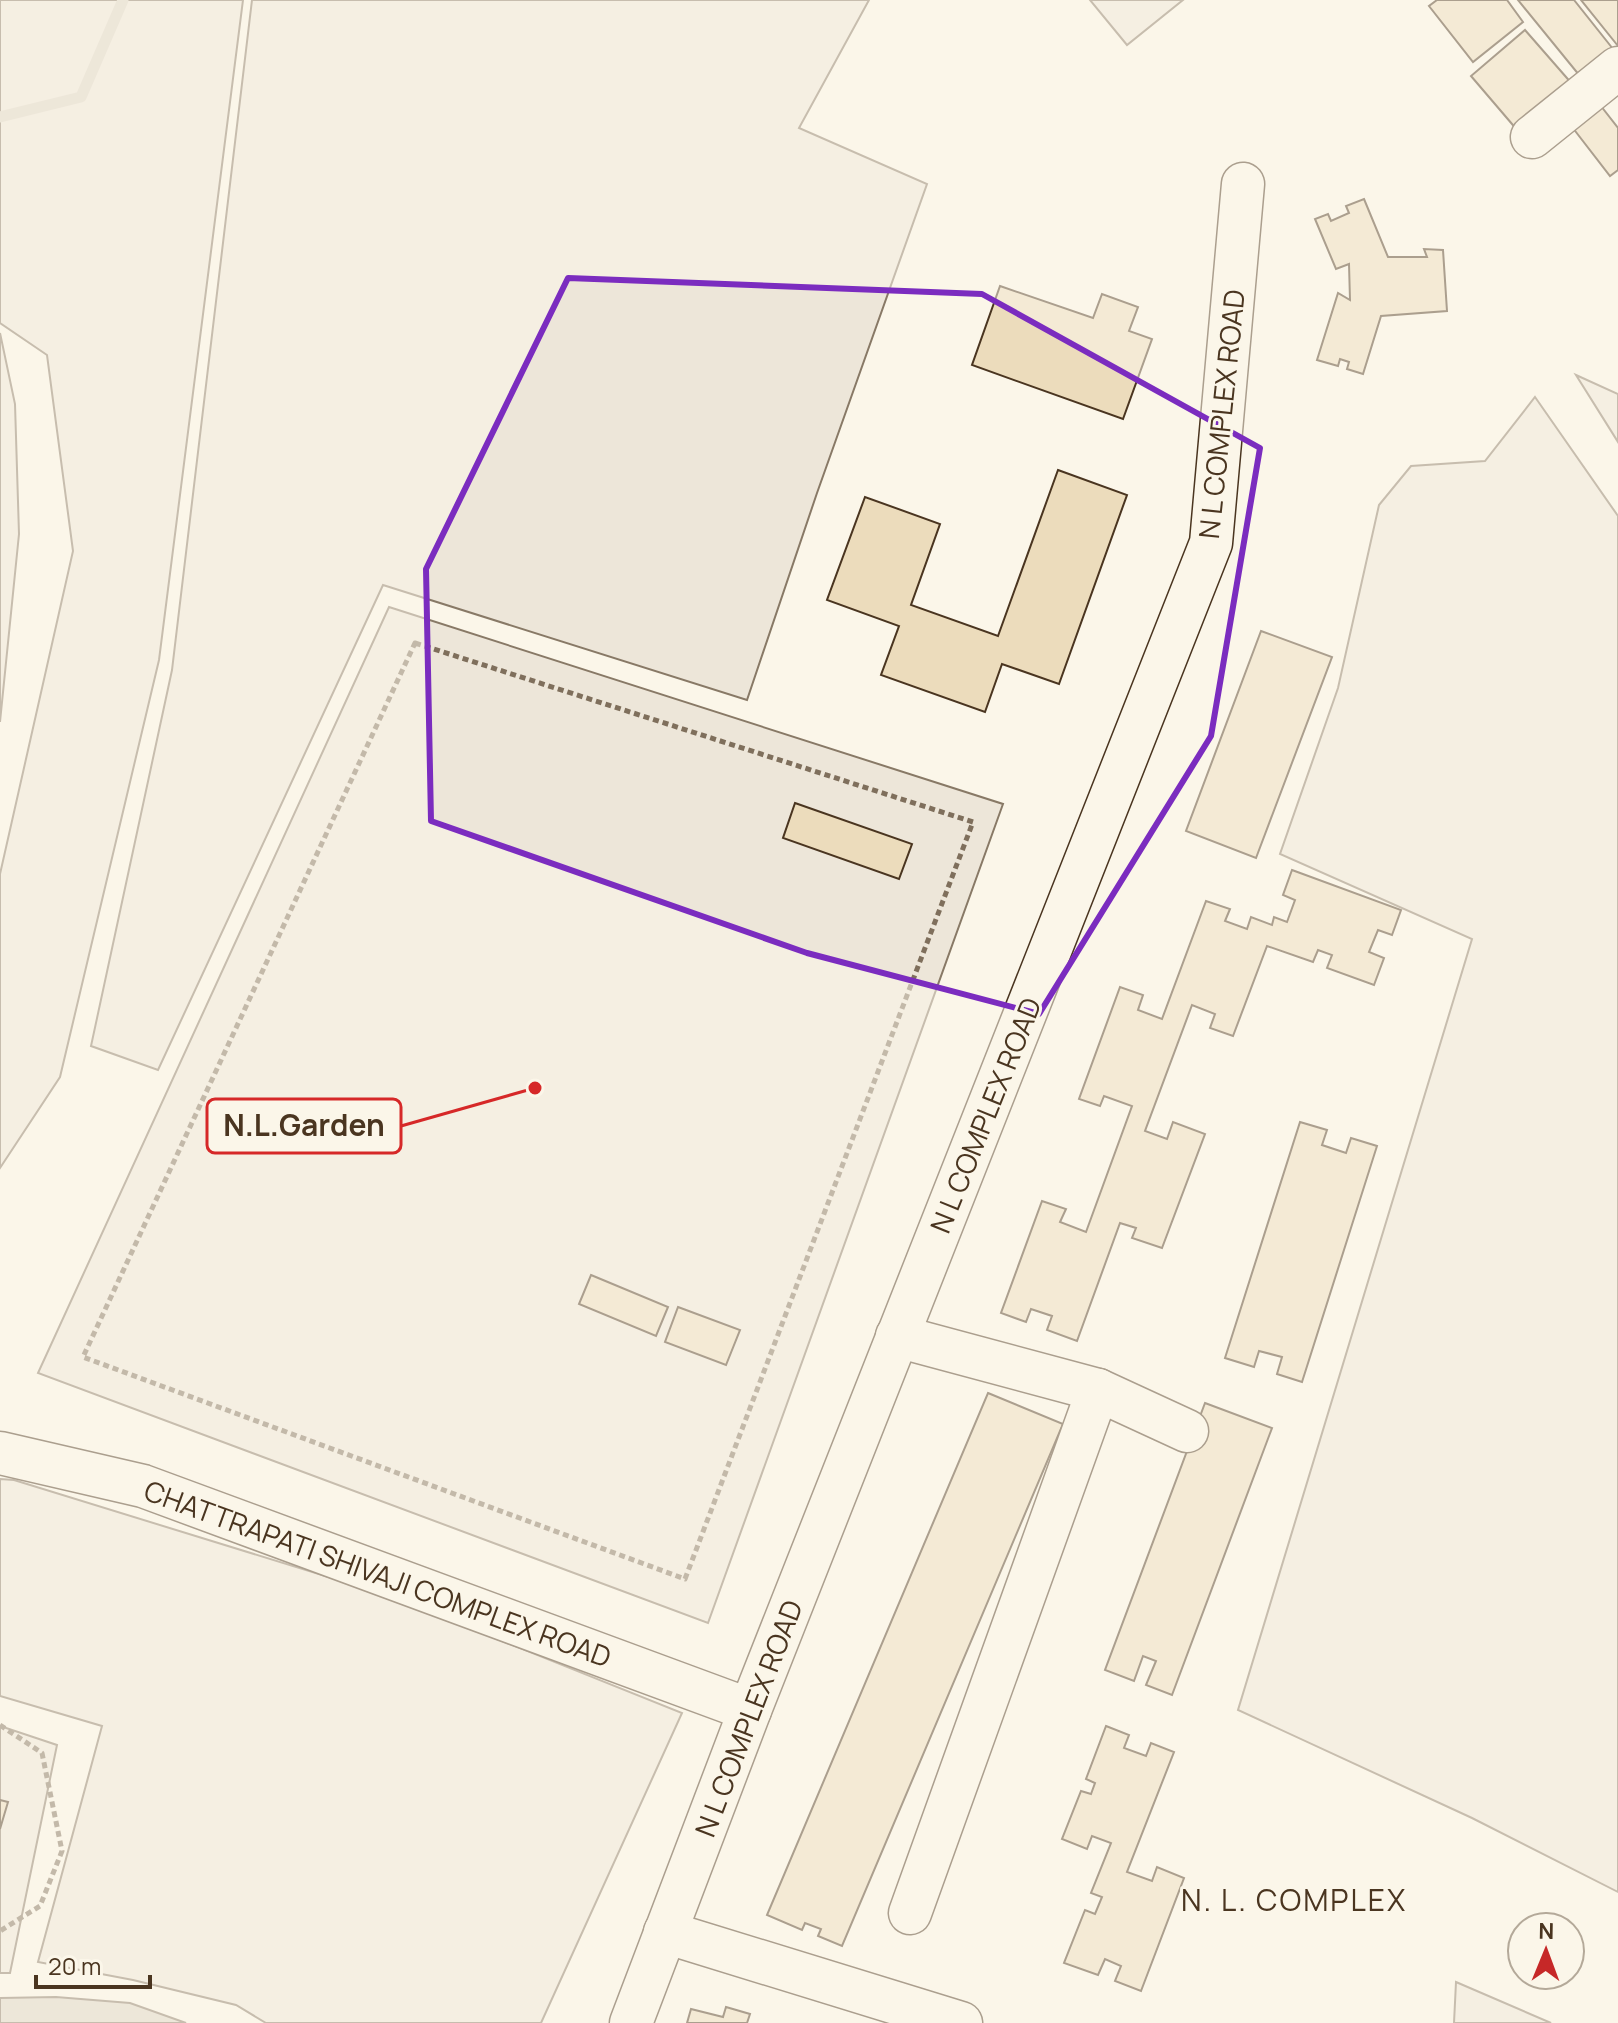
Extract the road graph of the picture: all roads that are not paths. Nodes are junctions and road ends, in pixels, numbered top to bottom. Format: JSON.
{"nodes":[{"id":1,"x":1618,"y":68,"type":"edge"},
{"id":2,"x":1532,"y":137,"type":"dead end"},
{"id":3,"x":1243,"y":184,"type":"dead end"},
{"id":4,"x":897,"y":1336,"type":"junction"},
{"id":5,"x":1098,"y":1390,"type":"junction"},
{"id":6,"x":1187,"y":1431,"type":"dead end"},
{"id":7,"x":0,"y":1453,"type":"edge"},
{"id":8,"x":750,"y":1710,"type":"junction"},
{"id":9,"x":910,"y":1913,"type":"dead end"},
{"id":10,"x":665,"y":1932,"type":"junction"},
{"id":11,"x":631,"y":2023,"type":"edge"},
{"id":12,"x":961,"y":2023,"type":"edge"}],
"edges":[{"from":1,"to":2,"type":"street"},
{"from":3,"to":4,"type":"street","name":"N L COMPLEX ROAD"},
{"from":4,"to":5,"type":"street"},
{"from":4,"to":8,"type":"street","name":"N L COMPLEX ROAD"},
{"from":5,"to":6,"type":"street"},
{"from":5,"to":9,"type":"street"},
{"from":7,"to":8,"type":"street","name":"CHATTRAPATI SHIVAJI COMPLEX ROAD"},
{"from":8,"to":10,"type":"street","name":"N L COMPLEX ROAD"},
{"from":10,"to":11,"type":"street","name":"N L COMPLEX ROAD"},
{"from":10,"to":12,"type":"street"}]}
